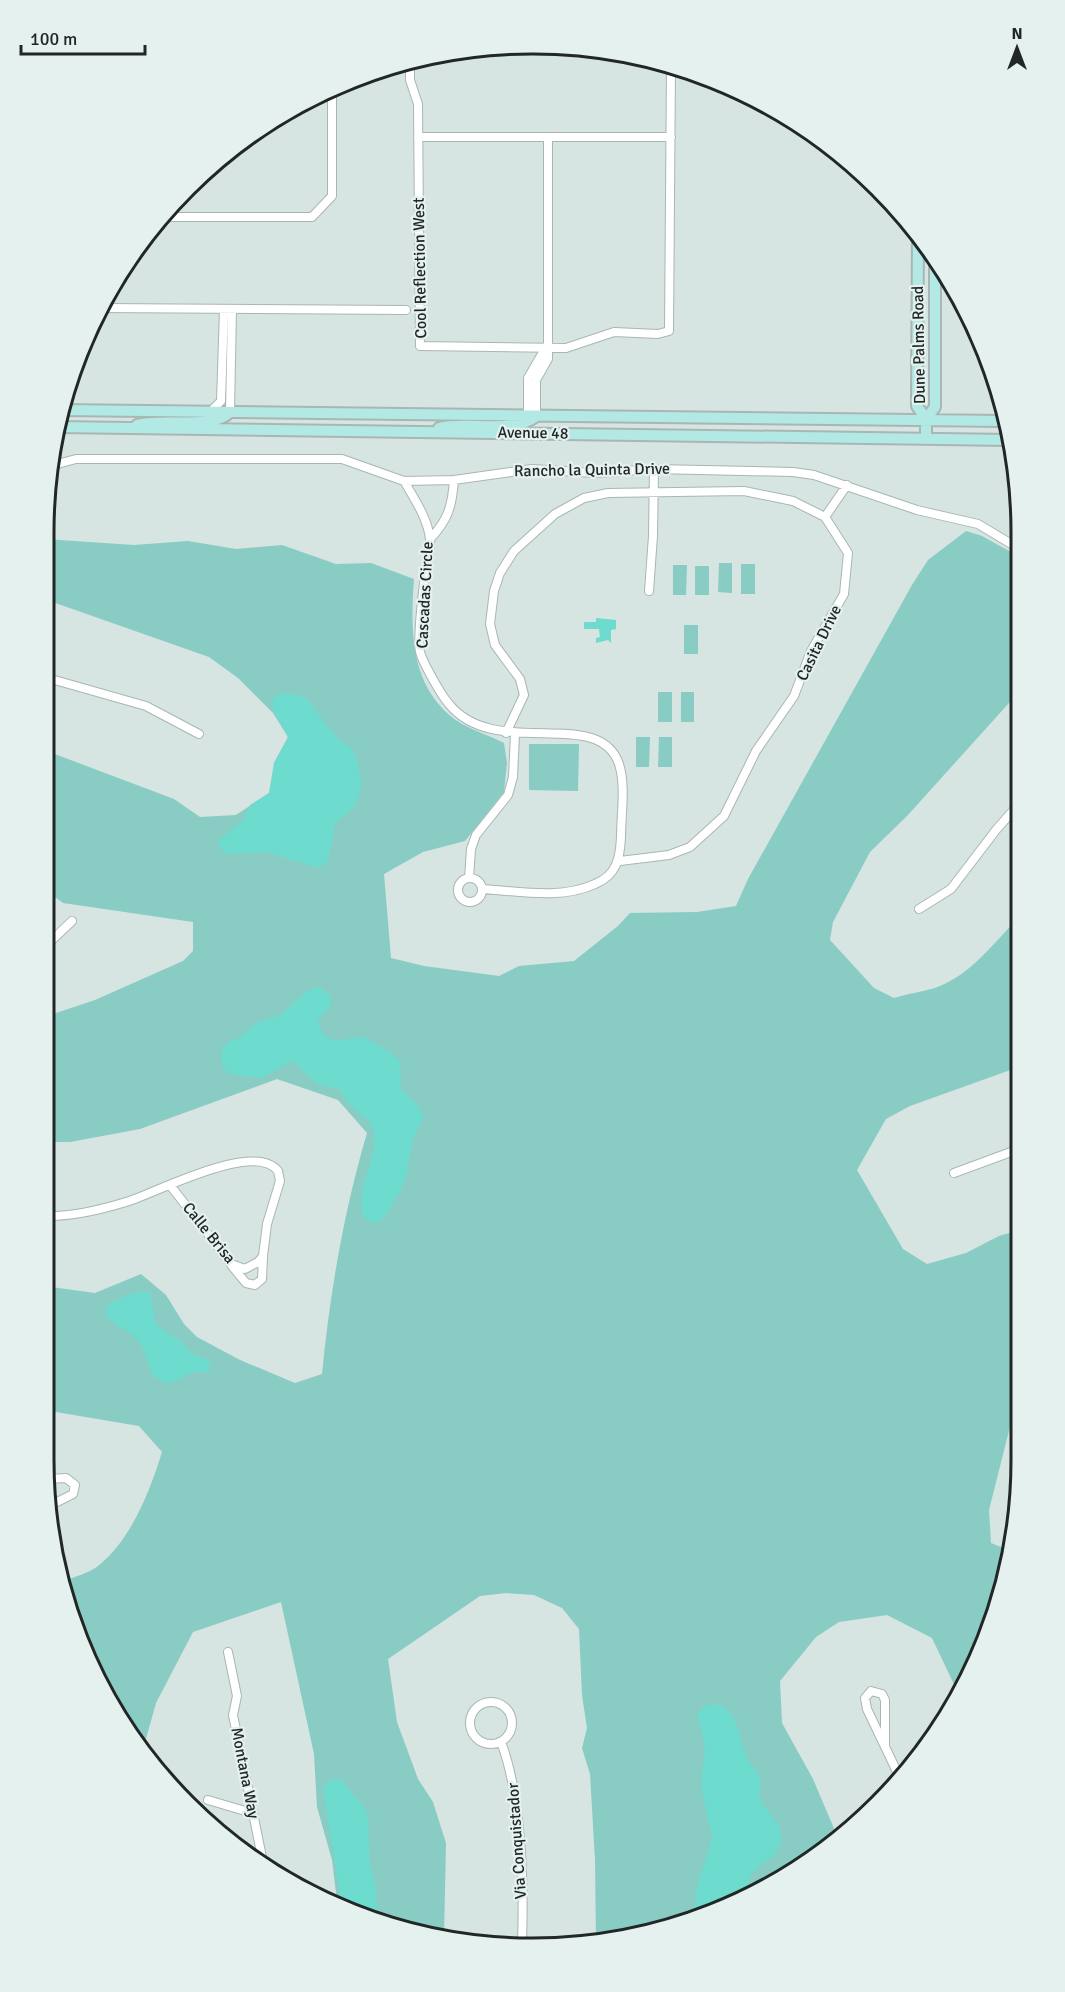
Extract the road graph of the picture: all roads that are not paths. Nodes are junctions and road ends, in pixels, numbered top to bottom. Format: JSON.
{"nodes":[{"id":1,"x":410,"y":70,"type":"edge"},
{"id":2,"x":671,"y":74,"type":"edge"},
{"id":3,"x":332,"y":98,"type":"edge"},
{"id":4,"x":418,"y":137,"type":"junction"},
{"id":5,"x":548,"y":137,"type":"junction"},
{"id":6,"x":671,"y":137,"type":"junction"},
{"id":7,"x":173,"y":217,"type":"edge"},
{"id":8,"x":918,"y":250,"type":"edge"},
{"id":9,"x":923,"y":257,"type":"edge"},
{"id":10,"x":935,"y":275,"type":"edge"},
{"id":11,"x":935,"y":278,"type":"junction"},
{"id":12,"x":110,"y":308,"type":"edge"},
{"id":13,"x":228,"y":310,"type":"junction"},
{"id":14,"x":406,"y":310,"type":"dead end"},
{"id":15,"x":546,"y":347,"type":"junction"},
{"id":16,"x":70,"y":410,"type":"edge"},
{"id":17,"x":210,"y":412,"type":"junction"},
{"id":18,"x":230,"y":412,"type":"junction"},
{"id":19,"x":532,"y":417,"type":"junction"},
{"id":20,"x":926,"y":420,"type":"junction"},
{"id":21,"x":998,"y":421,"type":"edge"},
{"id":22,"x":66,"y":427,"type":"edge"},
{"id":23,"x":125,"y":428,"type":"junction"},
{"id":24,"x":424,"y":432,"type":"junction"},
{"id":25,"x":569,"y":434,"type":"junction"},
{"id":26,"x":926,"y":438,"type":"junction"},
{"id":27,"x":1002,"y":440,"type":"edge"},
{"id":28,"x":59,"y":464,"type":"edge"},
{"id":29,"x":654,"y":469,"type":"junction"},
{"id":30,"x":454,"y":480,"type":"junction"},
{"id":31,"x":404,"y":481,"type":"junction"},
{"id":32,"x":847,"y":485,"type":"junction"},
{"id":33,"x":653,"y":492,"type":"junction"},
{"id":34,"x":825,"y":517,"type":"junction"},
{"id":35,"x":430,"y":539,"type":"junction"},
{"id":36,"x":1011,"y":544,"type":"edge"},
{"id":37,"x":649,"y":591,"type":"dead end"},
{"id":38,"x":54,"y":680,"type":"edge"},
{"id":39,"x":199,"y":734,"type":"dead end"},
{"id":40,"x":510,"y":734,"type":"junction"},
{"id":41,"x":1011,"y":813,"type":"edge"},
{"id":42,"x":620,"y":861,"type":"junction"},
{"id":43,"x":469,"y":878,"type":"junction"},
{"id":44,"x":482,"y":888,"type":"junction"},
{"id":45,"x":919,"y":909,"type":"dead end"},
{"id":46,"x":72,"y":921,"type":"dead end"},
{"id":47,"x":54,"y":938,"type":"edge"},
{"id":48,"x":1011,"y":1152,"type":"edge"},
{"id":49,"x":954,"y":1173,"type":"dead end"},
{"id":50,"x":170,"y":1185,"type":"junction"},
{"id":51,"x":54,"y":1215,"type":"edge"},
{"id":52,"x":263,"y":1256,"type":"junction"},
{"id":53,"x":231,"y":1264,"type":"junction"},
{"id":54,"x":55,"y":1479,"type":"edge"},
{"id":55,"x":56,"y":1502,"type":"edge"},
{"id":56,"x":228,"y":1652,"type":"dead end"},
{"id":57,"x":501,"y":1742,"type":"junction"},
{"id":58,"x":885,"y":1744,"type":"junction"},
{"id":59,"x":895,"y":1771,"type":"edge"},
{"id":60,"x":208,"y":1800,"type":"dead end"},
{"id":61,"x":252,"y":1813,"type":"junction"},
{"id":62,"x":261,"y":1853,"type":"edge"},
{"id":63,"x":522,"y":1938,"type":"edge"}],
"edges":[{"from":1,"to":4,"type":"street","name":"Cool Reflection West"},
{"from":2,"to":6,"type":"street","name":"Cool Reflection West"},
{"from":3,"to":7,"type":"street"},
{"from":4,"to":5,"type":"street"},
{"from":4,"to":15,"type":"street","name":"Cool Reflection West"},
{"from":5,"to":6,"type":"street"},
{"from":5,"to":15,"type":"street"},
{"from":6,"to":15,"type":"street","name":"Cool Reflection West"},
{"from":8,"to":20,"type":"main road","name":"Dune Palms Road"},
{"from":9,"to":11,"type":"main road"},
{"from":10,"to":11,"type":"main road","name":"Dune Palms Road"},
{"from":11,"to":20,"type":"main road","name":"Dune Palms Road"},
{"from":12,"to":13,"type":"street","name":"Cool Reflection West"},
{"from":13,"to":14,"type":"street","name":"Cool Reflection West"},
{"from":13,"to":17,"type":"street"},
{"from":13,"to":18,"type":"street"},
{"from":15,"to":19,"type":"street"},
{"from":16,"to":17,"type":"main road","name":"Avenue 48"},
{"from":17,"to":18,"type":"main road","name":"Avenue 48"},
{"from":18,"to":19,"type":"main road","name":"Avenue 48"},
{"from":18,"to":23,"type":"main road"},
{"from":19,"to":20,"type":"main road","name":"Avenue 48"},
{"from":19,"to":24,"type":"main road"},
{"from":19,"to":25,"type":"main road"},
{"from":20,"to":21,"type":"main road","name":"Avenue 48"},
{"from":20,"to":26,"type":"main road","name":"Dune Palms Road"},
{"from":22,"to":23,"type":"main road","name":"Avenue 48"},
{"from":23,"to":24,"type":"main road","name":"Avenue 48"},
{"from":24,"to":25,"type":"main road","name":"Avenue 48"},
{"from":25,"to":26,"type":"main road","name":"Avenue 48"},
{"from":26,"to":27,"type":"main road","name":"Avenue 48"},
{"from":28,"to":31,"type":"street","name":"Rancho la Quinta Drive"},
{"from":29,"to":30,"type":"street","name":"Rancho la Quinta Drive"},
{"from":29,"to":32,"type":"street","name":"Rancho la Quinta Drive"},
{"from":29,"to":33,"type":"street"},
{"from":30,"to":31,"type":"street","name":"Rancho la Quinta Drive"},
{"from":30,"to":35,"type":"street"},
{"from":31,"to":35,"type":"street","name":"Cascadas Circle"},
{"from":32,"to":34,"type":"street"},
{"from":32,"to":36,"type":"street","name":"Rancho la Quinta Drive"},
{"from":33,"to":34,"type":"street"},
{"from":33,"to":37,"type":"street"},
{"from":33,"to":40,"type":"street"},
{"from":34,"to":42,"type":"street","name":"Casita Drive"},
{"from":35,"to":40,"type":"street","name":"Cascadas Circle"},
{"from":38,"to":39,"type":"street"},
{"from":40,"to":42,"type":"street","name":"Cascadas Circle"},
{"from":40,"to":43,"type":"street"},
{"from":41,"to":45,"type":"street"},
{"from":42,"to":44,"type":"street"},
{"from":43,"to":44,"type":"street"},
{"from":43,"to":44,"type":"street"},
{"from":46,"to":47,"type":"street"},
{"from":48,"to":49,"type":"street"},
{"from":50,"to":51,"type":"street","name":"Calle Brisa"},
{"from":50,"to":52,"type":"street","name":"Calle Brisa"},
{"from":50,"to":53,"type":"street","name":"Calle Brisa"},
{"from":52,"to":53,"type":"street","name":"Calle Brisa"},
{"from":52,"to":53,"type":"street"},
{"from":54,"to":55,"type":"street"},
{"from":56,"to":61,"type":"street","name":"Montana Way"},
{"from":57,"to":57,"type":"street"},
{"from":57,"to":63,"type":"street","name":"Via Conquistador"},
{"from":58,"to":58,"type":"street"},
{"from":58,"to":59,"type":"street"},
{"from":60,"to":61,"type":"street"},
{"from":61,"to":62,"type":"street","name":"Montana Way"}]}
